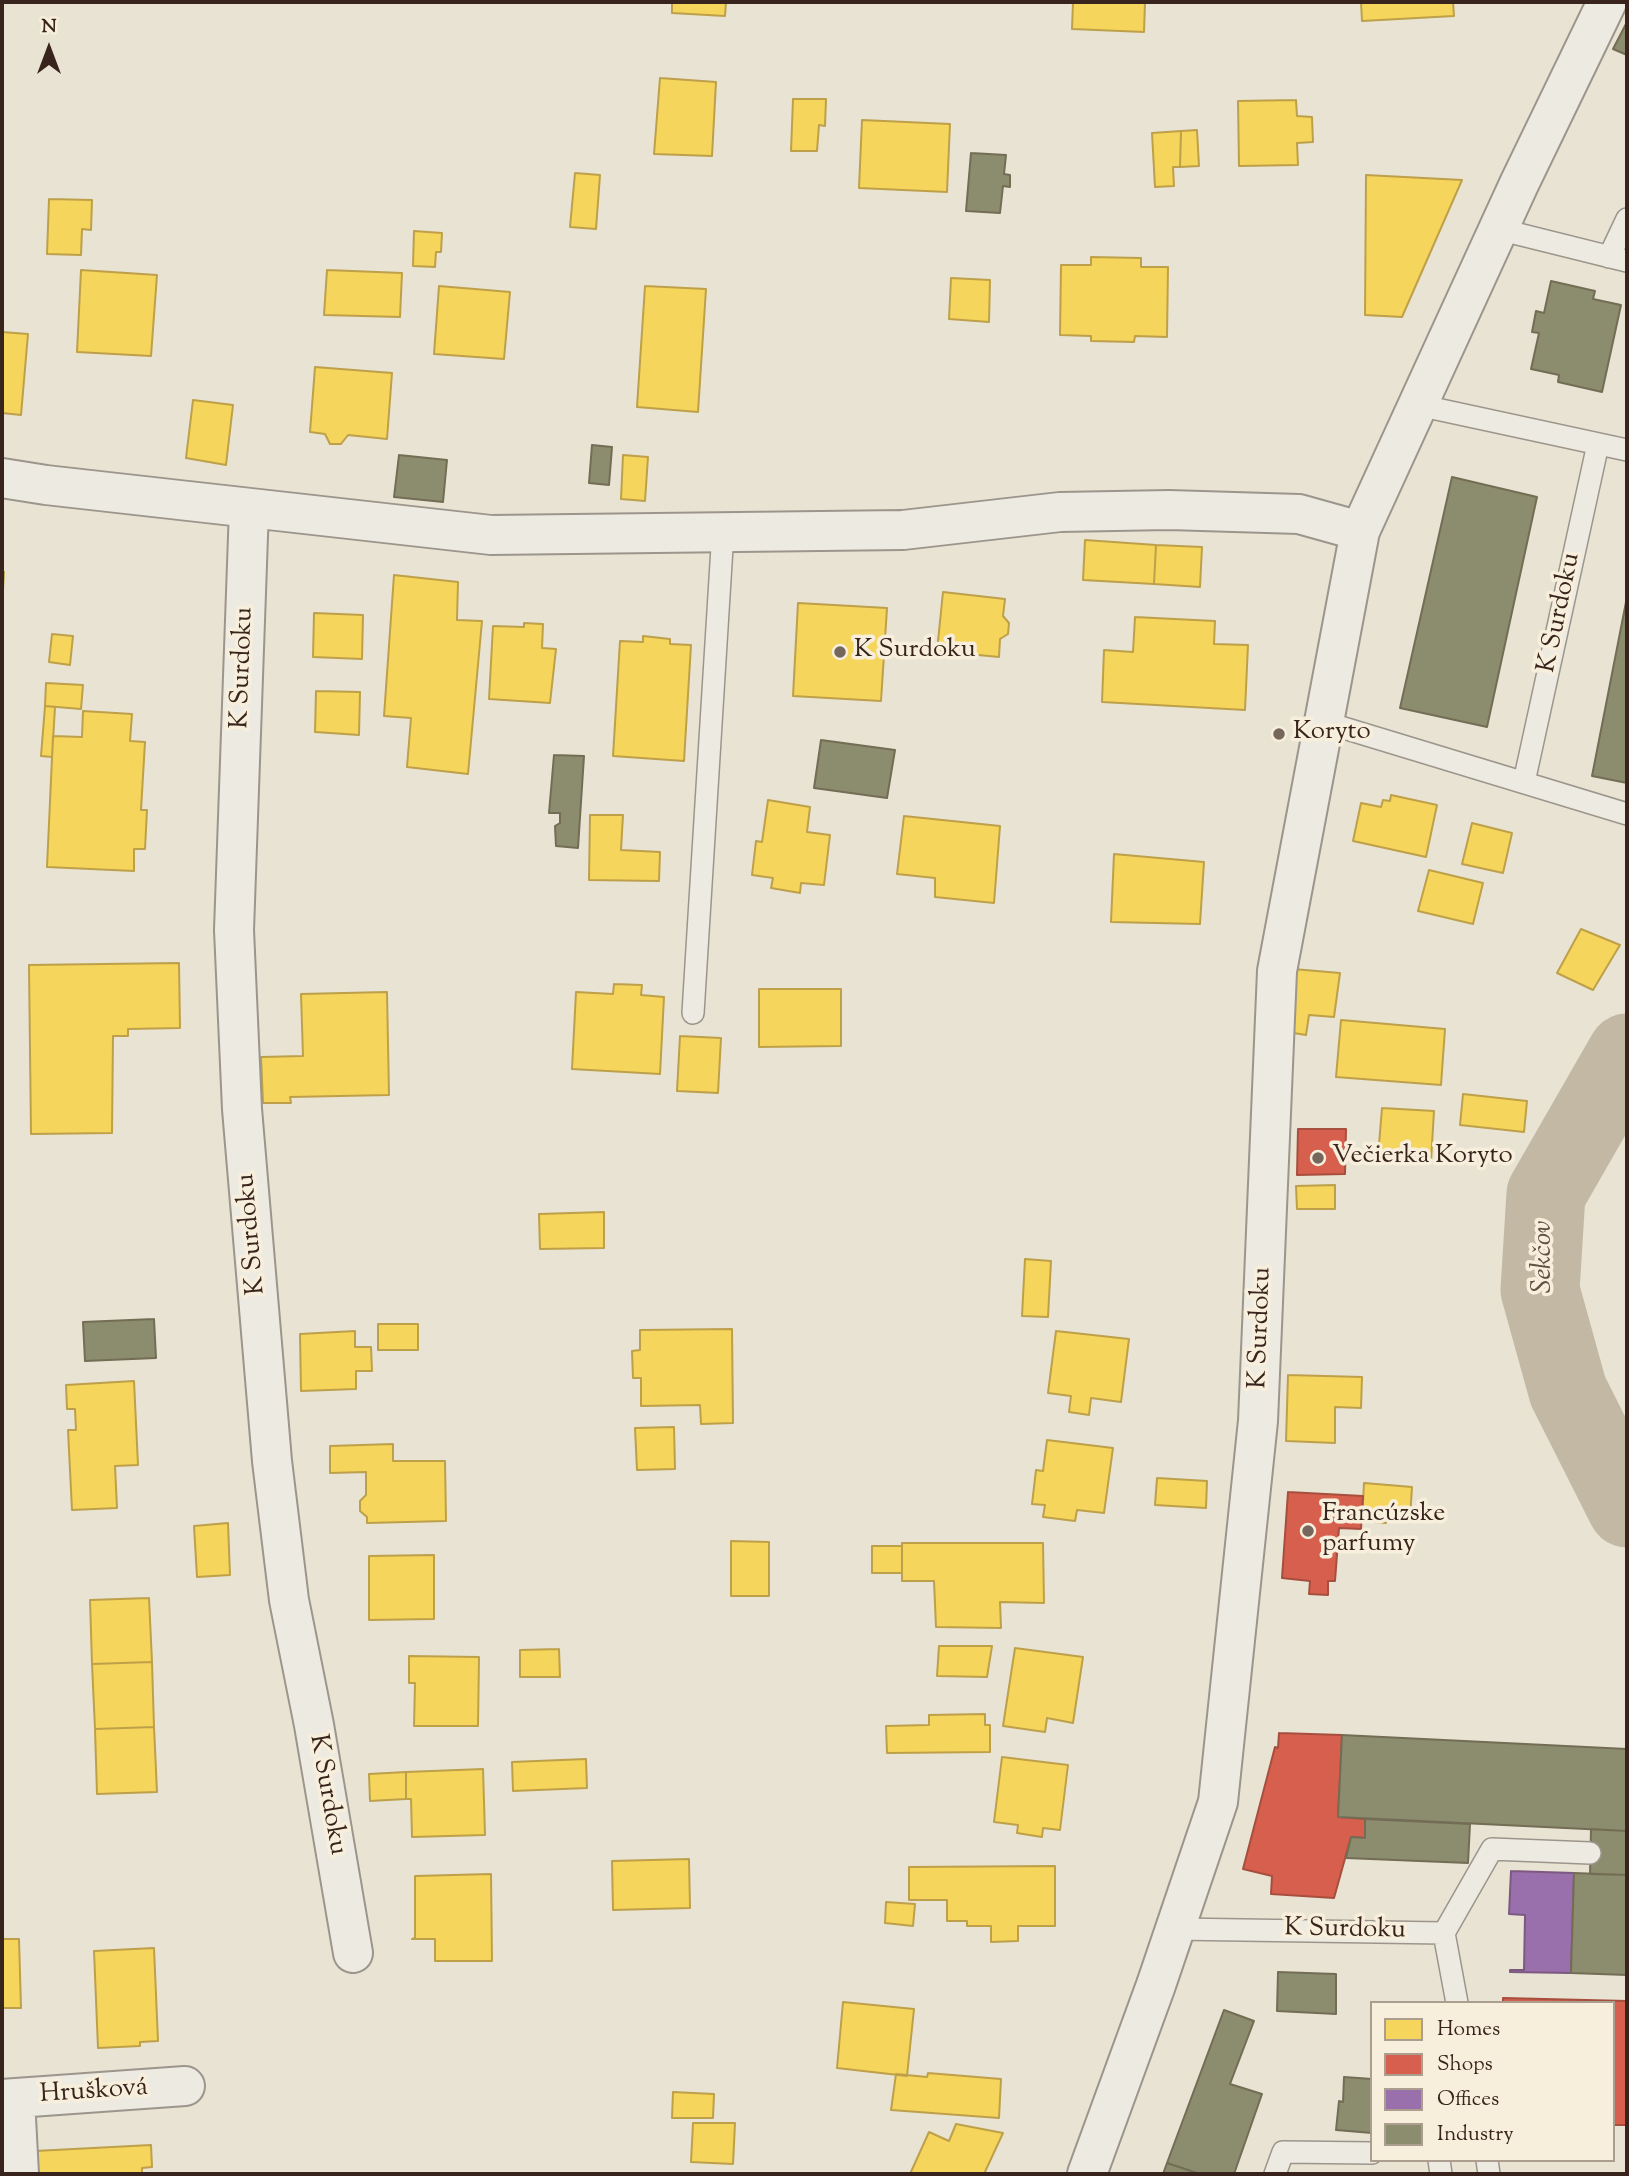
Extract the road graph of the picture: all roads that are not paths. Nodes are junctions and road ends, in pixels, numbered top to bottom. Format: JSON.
{"nodes":[{"id":1,"x":1607,"y":2,"type":"edge"},
{"id":2,"x":1627,"y":219,"type":"edge"},
{"id":3,"x":1498,"y":229,"type":"junction"},
{"id":4,"x":1618,"y":259,"type":"edge"},
{"id":5,"x":1418,"y":405,"type":"junction"},
{"id":6,"x":1598,"y":444,"type":"junction"},
{"id":7,"x":1627,"y":450,"type":"edge"},
{"id":8,"x":2,"y":478,"type":"edge"},
{"id":9,"x":46,"y":485,"type":"junction"},
{"id":10,"x":2,"y":491,"type":"edge"},
{"id":11,"x":249,"y":508,"type":"junction"},
{"id":12,"x":723,"y":531,"type":"junction"},
{"id":13,"x":1360,"y":531,"type":"junction"},
{"id":14,"x":1324,"y":722,"type":"junction"},
{"id":15,"x":1524,"y":782,"type":"junction"},
{"id":16,"x":1627,"y":814,"type":"edge"},
{"id":17,"x":693,"y":1013,"type":"dead end"},
{"id":18,"x":1590,"y":1853,"type":"dead end"},
{"id":19,"x":1175,"y":1929,"type":"junction"},
{"id":20,"x":1444,"y":1933,"type":"junction"},
{"id":21,"x":353,"y":1953,"type":"dead end"},
{"id":22,"x":1457,"y":2001,"type":"edge"},
{"id":23,"x":185,"y":2087,"type":"dead end"},
{"id":24,"x":8,"y":2099,"type":"edge"},
{"id":25,"x":1370,"y":2153,"type":"edge"},
{"id":26,"x":19,"y":2174,"type":"edge"},
{"id":27,"x":1087,"y":2174,"type":"edge"},
{"id":28,"x":1275,"y":2174,"type":"edge"}],
"edges":[{"from":1,"to":3,"type":"street","name":"K Surdoku"},
{"from":2,"to":4,"type":"lane"},
{"from":3,"to":4,"type":"lane"},
{"from":3,"to":5,"type":"street","name":"K Surdoku"},
{"from":5,"to":6,"type":"lane"},
{"from":5,"to":13,"type":"street","name":"K Surdoku"},
{"from":6,"to":7,"type":"lane"},
{"from":6,"to":15,"type":"lane","name":"K Surdoku"},
{"from":8,"to":9,"type":"street"},
{"from":9,"to":10,"type":"street"},
{"from":9,"to":11,"type":"street"},
{"from":11,"to":12,"type":"street"},
{"from":11,"to":21,"type":"street","name":"K Surdoku"},
{"from":12,"to":13,"type":"street"},
{"from":12,"to":17,"type":"lane"},
{"from":13,"to":14,"type":"street","name":"K Surdoku"},
{"from":14,"to":15,"type":"lane"},
{"from":14,"to":19,"type":"street","name":"K Surdoku"},
{"from":15,"to":16,"type":"lane"},
{"from":18,"to":20,"type":"lane"},
{"from":19,"to":20,"type":"lane","name":"K Surdoku"},
{"from":19,"to":27,"type":"street","name":"K Surdoku"},
{"from":20,"to":22,"type":"lane","name":"K Surdoku"},
{"from":23,"to":24,"type":"street","name":"Hrušková"},
{"from":24,"to":26,"type":"street"},
{"from":25,"to":28,"type":"lane"}]}
